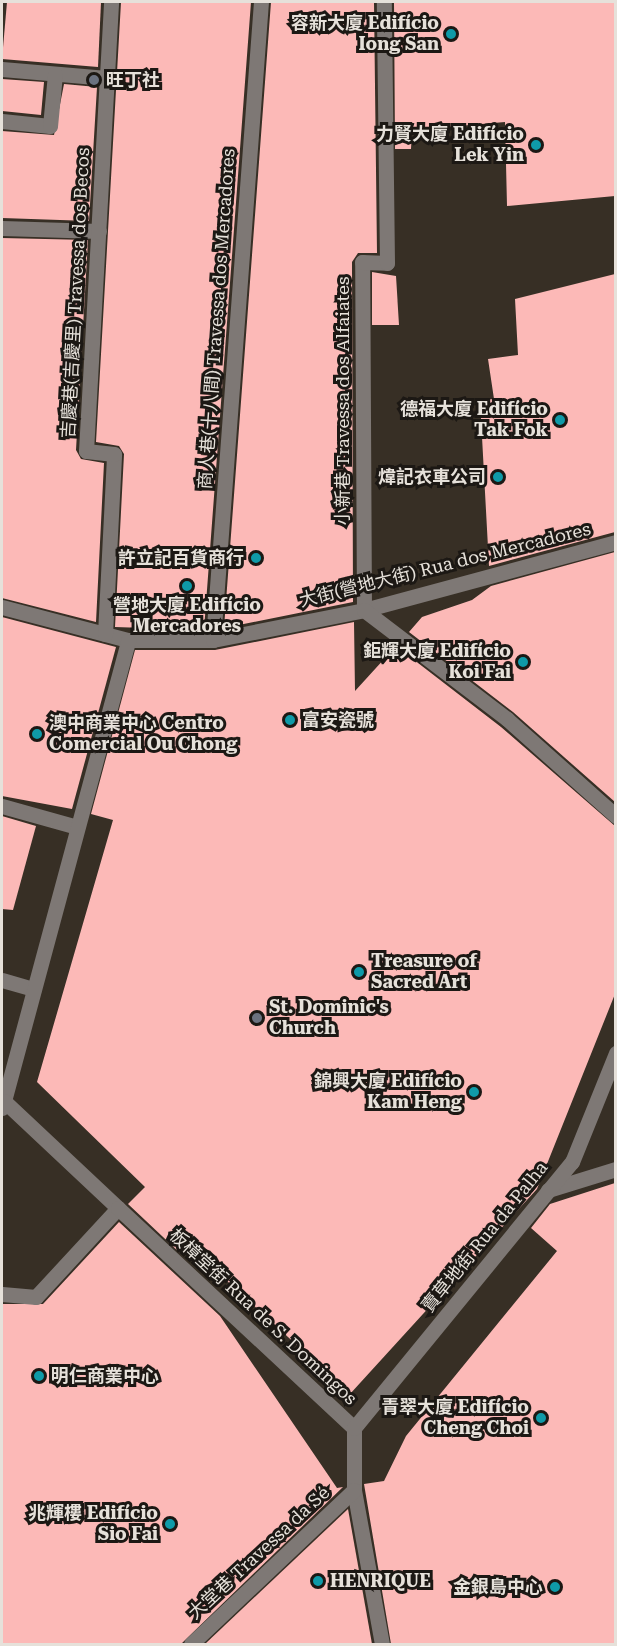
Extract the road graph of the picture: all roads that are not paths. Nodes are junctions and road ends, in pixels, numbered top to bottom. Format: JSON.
{"nodes":[{"id":1,"x":111,"y":2,"type":"edge"},
{"id":2,"x":261,"y":2,"type":"edge"},
{"id":3,"x":384,"y":2,"type":"edge"},
{"id":4,"x":2,"y":69,"type":"edge"},
{"id":5,"x":56,"y":74,"type":"junction"},
{"id":6,"x":107,"y":78,"type":"junction"},
{"id":7,"x":2,"y":121,"type":"edge"},
{"id":8,"x":2,"y":228,"type":"edge"},
{"id":9,"x":99,"y":231,"type":"junction"},
{"id":10,"x":615,"y":542,"type":"edge"},
{"id":11,"x":2,"y":607,"type":"edge"},
{"id":12,"x":364,"y":610,"type":"junction"},
{"id":13,"x":105,"y":634,"type":"junction"},
{"id":14,"x":128,"y":640,"type":"junction"},
{"id":15,"x":213,"y":640,"type":"junction"},
{"id":16,"x":2,"y":806,"type":"edge"},
{"id":17,"x":615,"y":816,"type":"edge"},
{"id":18,"x":77,"y":827,"type":"junction"},
{"id":19,"x":2,"y":980,"type":"edge"},
{"id":20,"x":34,"y":988,"type":"junction"},
{"id":21,"x":614,"y":1063,"type":"edge"},
{"id":22,"x":3,"y":1104,"type":"edge"},
{"id":23,"x":615,"y":1169,"type":"edge"},
{"id":24,"x":548,"y":1190,"type":"junction"},
{"id":25,"x":118,"y":1208,"type":"junction"},
{"id":26,"x":2,"y":1294,"type":"edge"},
{"id":27,"x":354,"y":1428,"type":"junction"},
{"id":28,"x":354,"y":1490,"type":"junction"},
{"id":29,"x":191,"y":1644,"type":"edge"},
{"id":30,"x":382,"y":1644,"type":"edge"}],
"edges":[{"from":1,"to":6,"type":"street","name":"吉慶巷(吉慶里) Travessa dos Becos"},
{"from":2,"to":15,"type":"street","name":"商人巷(十八間) Travessa dos Mercadores"},
{"from":3,"to":12,"type":"street","name":"小新巷 Travessa dos Alfaiates"},
{"from":4,"to":5,"type":"street"},
{"from":5,"to":6,"type":"street"},
{"from":5,"to":7,"type":"street"},
{"from":6,"to":9,"type":"street","name":"吉慶巷(吉慶里) Travessa dos Becos"},
{"from":8,"to":9,"type":"street"},
{"from":9,"to":13,"type":"street","name":"吉慶巷(吉慶里) Travessa dos Becos"},
{"from":10,"to":12,"type":"street","name":"大街(營地大街) Rua dos Mercadores"},
{"from":11,"to":13,"type":"street","name":"大街(營地大街) Rua dos Mercadores"},
{"from":12,"to":15,"type":"street","name":"大街(營地大街) Rua dos Mercadores"},
{"from":12,"to":17,"type":"street"},
{"from":13,"to":14,"type":"street","name":"大街(營地大街) Rua dos Mercadores"},
{"from":14,"to":15,"type":"street","name":"大街(營地大街) Rua dos Mercadores"},
{"from":14,"to":18,"type":"street"},
{"from":16,"to":18,"type":"street"},
{"from":18,"to":20,"type":"street"},
{"from":19,"to":20,"type":"street"},
{"from":20,"to":22,"type":"street"},
{"from":21,"to":24,"type":"street","name":"賣草地街 Rua da Palha"},
{"from":22,"to":25,"type":"street","name":"板樟堂街 Rua de S. Domingos"},
{"from":23,"to":24,"type":"street"},
{"from":24,"to":27,"type":"street","name":"賣草地街 Rua da Palha"},
{"from":25,"to":26,"type":"street"},
{"from":25,"to":27,"type":"street","name":"板樟堂街 Rua de S. Domingos"},
{"from":27,"to":28,"type":"street","name":"板樟堂街 Rua de S. Domingos"},
{"from":28,"to":29,"type":"street","name":"大堂巷 Travessa da Sé"},
{"from":28,"to":30,"type":"street","name":"板樟堂街 Rua de S. Domingos"}]}
